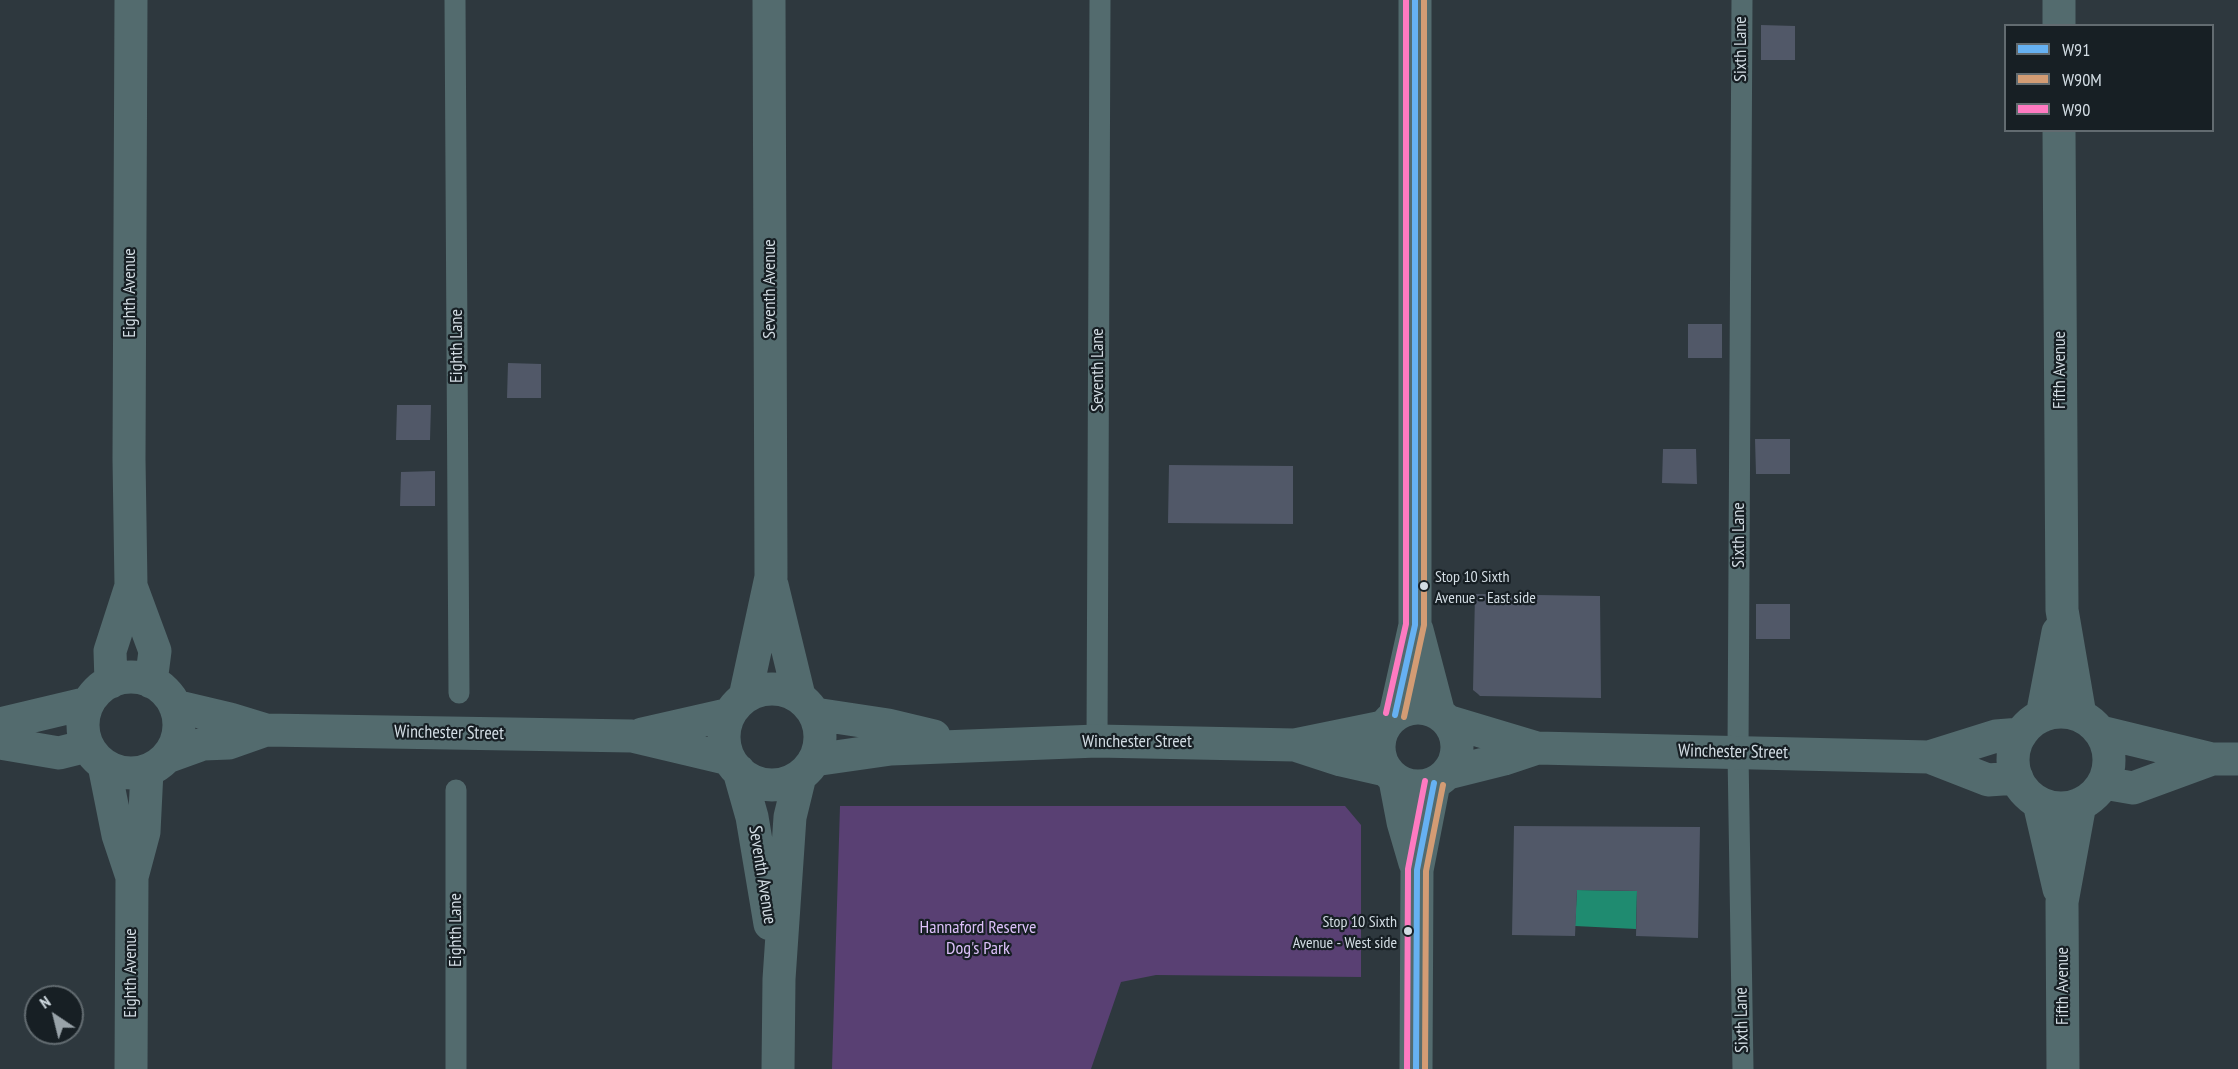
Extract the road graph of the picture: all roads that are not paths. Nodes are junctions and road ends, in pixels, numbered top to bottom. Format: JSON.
{"nodes":[{"id":1,"x":131,"y":0,"type":"edge"},
{"id":2,"x":455,"y":0,"type":"edge"},
{"id":3,"x":769,"y":0,"type":"edge"},
{"id":4,"x":1100,"y":0,"type":"edge"},
{"id":5,"x":1415,"y":0,"type":"edge"},
{"id":6,"x":1742,"y":0,"type":"edge"},
{"id":7,"x":2058,"y":0,"type":"edge"},
{"id":8,"x":2059,"y":24,"type":"edge"},
{"id":9,"x":2059,"y":132,"type":"edge"},
{"id":10,"x":771,"y":578,"type":"junction"},
{"id":11,"x":131,"y":586,"type":"junction"},
{"id":12,"x":2062,"y":610,"type":"junction"},
{"id":13,"x":1415,"y":625,"type":"junction"},
{"id":14,"x":151,"y":681,"type":"junction"},
{"id":15,"x":99,"y":692,"type":"junction"},
{"id":16,"x":459,"y":693,"type":"dead end"},
{"id":17,"x":807,"y":705,"type":"junction"},
{"id":18,"x":175,"y":706,"type":"junction"},
{"id":19,"x":737,"y":706,"type":"junction"},
{"id":20,"x":1443,"y":717,"type":"junction"},
{"id":21,"x":1389,"y":721,"type":"junction"},
{"id":22,"x":0,"y":724,"type":"edge"},
{"id":23,"x":2090,"y":724,"type":"junction"},
{"id":24,"x":2032,"y":725,"type":"junction"},
{"id":25,"x":266,"y":730,"type":"junction"},
{"id":26,"x":632,"y":736,"type":"junction"},
{"id":27,"x":1097,"y":741,"type":"junction"},
{"id":28,"x":0,"y":743,"type":"edge"},
{"id":29,"x":1295,"y":745,"type":"junction"},
{"id":30,"x":979,"y":746,"type":"junction"},
{"id":31,"x":1537,"y":748,"type":"junction"},
{"id":32,"x":1738,"y":753,"type":"junction"},
{"id":33,"x":96,"y":756,"type":"junction"},
{"id":34,"x":1929,"y":757,"type":"junction"},
{"id":35,"x":2225,"y":759,"type":"edge"},
{"id":36,"x":157,"y":764,"type":"junction"},
{"id":37,"x":734,"y":765,"type":"junction"},
{"id":38,"x":807,"y":768,"type":"junction"},
{"id":39,"x":1390,"y":775,"type":"junction"},
{"id":40,"x":1441,"y":778,"type":"junction"},
{"id":41,"x":2017,"y":778,"type":"junction"},
{"id":42,"x":456,"y":790,"type":"dead end"},
{"id":43,"x":2092,"y":793,"type":"junction"},
{"id":44,"x":2039,"y":803,"type":"junction"},
{"id":45,"x":1417,"y":870,"type":"junction"},
{"id":46,"x":132,"y":877,"type":"junction"},
{"id":47,"x":2062,"y":902,"type":"junction"},
{"id":48,"x":779,"y":979,"type":"junction"},
{"id":49,"x":130,"y":1069,"type":"edge"},
{"id":50,"x":456,"y":1069,"type":"edge"},
{"id":51,"x":778,"y":1069,"type":"edge"},
{"id":52,"x":1416,"y":1069,"type":"edge"},
{"id":53,"x":1743,"y":1069,"type":"edge"},
{"id":54,"x":2063,"y":1069,"type":"edge"}],
"edges":[{"from":1,"to":11,"type":"street","name":"Eighth Avenue"},
{"from":2,"to":16,"type":"lane","name":"Eighth Lane"},
{"from":3,"to":10,"type":"street","name":"Seventh Avenue"},
{"from":4,"to":27,"type":"lane","name":"Seventh Lane"},
{"from":5,"to":13,"type":"street"},
{"from":6,"to":32,"type":"lane","name":"Sixth Lane"},
{"from":7,"to":8,"type":"street"},
{"from":9,"to":12,"type":"street","name":"Fifth Avenue"},
{"from":10,"to":17,"type":"street","name":"Seventh Avenue"},
{"from":10,"to":19,"type":"street","name":"Seventh Avenue"},
{"from":11,"to":14,"type":"street","name":"Eighth Avenue"},
{"from":11,"to":15,"type":"street","name":"Eighth Avenue"},
{"from":12,"to":23,"type":"street","name":"Fifth Avenue"},
{"from":12,"to":24,"type":"street","name":"Fifth Avenue"},
{"from":13,"to":20,"type":"street"},
{"from":13,"to":21,"type":"street"},
{"from":14,"to":15,"type":"street"},
{"from":14,"to":18,"type":"street"},
{"from":15,"to":22,"type":"street"},
{"from":15,"to":33,"type":"street"},
{"from":17,"to":19,"type":"street"},
{"from":17,"to":30,"type":"street","name":"Winchester Street"},
{"from":17,"to":38,"type":"street"},
{"from":18,"to":25,"type":"street","name":"Winchester Street"},
{"from":18,"to":36,"type":"street"},
{"from":19,"to":26,"type":"street","name":"Winchester Street"},
{"from":19,"to":37,"type":"street"},
{"from":20,"to":21,"type":"street"},
{"from":20,"to":31,"type":"street","name":"Winchester Street"},
{"from":20,"to":40,"type":"street"},
{"from":21,"to":29,"type":"street","name":"Winchester Street"},
{"from":21,"to":39,"type":"street"},
{"from":23,"to":24,"type":"street"},
{"from":23,"to":35,"type":"street"},
{"from":23,"to":43,"type":"street"},
{"from":24,"to":34,"type":"street","name":"Winchester Street"},
{"from":24,"to":41,"type":"street"},
{"from":25,"to":26,"type":"street","name":"Winchester Street"},
{"from":25,"to":36,"type":"street","name":"Winchester Street"},
{"from":26,"to":37,"type":"street","name":"Winchester Street"},
{"from":27,"to":29,"type":"street","name":"Winchester Street"},
{"from":27,"to":30,"type":"street","name":"Winchester Street"},
{"from":28,"to":33,"type":"street"},
{"from":29,"to":39,"type":"street","name":"Winchester Street"},
{"from":30,"to":38,"type":"street","name":"Winchester Street"},
{"from":31,"to":32,"type":"street","name":"Winchester Street"},
{"from":31,"to":40,"type":"street","name":"Winchester Street"},
{"from":32,"to":34,"type":"street","name":"Winchester Street"},
{"from":32,"to":53,"type":"lane","name":"Sixth Lane"},
{"from":33,"to":36,"type":"street"},
{"from":33,"to":46,"type":"street","name":"Eighth Avenue"},
{"from":34,"to":41,"type":"street","name":"Winchester Street"},
{"from":35,"to":43,"type":"street"},
{"from":36,"to":46,"type":"street","name":"Eighth Avenue"},
{"from":37,"to":38,"type":"street"},
{"from":37,"to":48,"type":"street","name":"Seventh Avenue"},
{"from":38,"to":48,"type":"street","name":"Seventh Avenue"},
{"from":39,"to":40,"type":"street"},
{"from":39,"to":45,"type":"street"},
{"from":40,"to":45,"type":"street"},
{"from":41,"to":44,"type":"street"},
{"from":42,"to":50,"type":"lane","name":"Eighth Lane"},
{"from":43,"to":44,"type":"street"},
{"from":43,"to":47,"type":"street","name":"Fifth Avenue"},
{"from":44,"to":47,"type":"street","name":"Fifth Avenue"},
{"from":45,"to":52,"type":"street"},
{"from":46,"to":49,"type":"street","name":"Eighth Avenue"},
{"from":47,"to":54,"type":"street","name":"Fifth Avenue"},
{"from":48,"to":51,"type":"street","name":"Seventh Avenue"}]}
